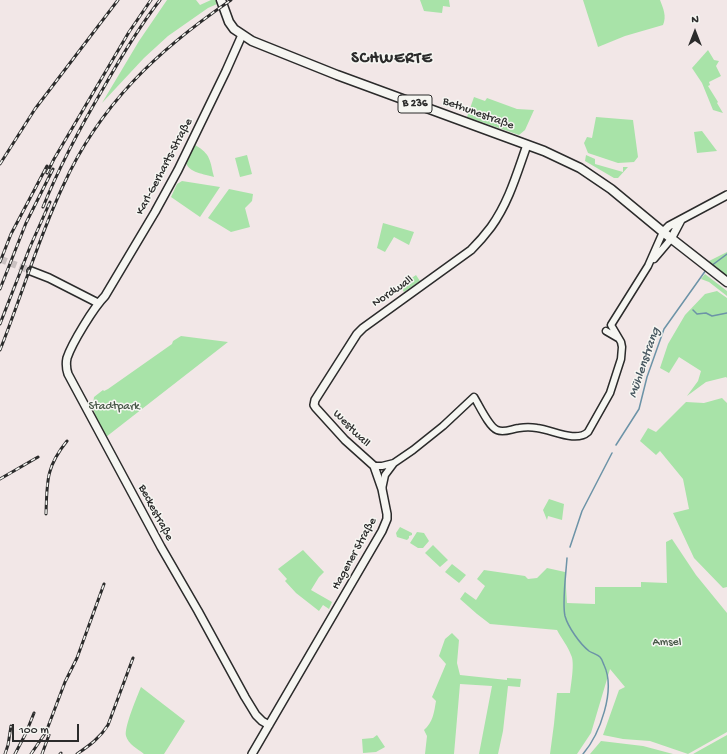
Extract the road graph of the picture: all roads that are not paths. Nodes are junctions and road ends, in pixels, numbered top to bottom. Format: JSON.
{"nodes":[{"id":1,"x":221,"y":0,"type":"edge"},
{"id":2,"x":242,"y":35,"type":"junction"},
{"id":3,"x":527,"y":145,"type":"junction"},
{"id":4,"x":727,"y":195,"type":"edge"},
{"id":5,"x":681,"y":220,"type":"junction"},
{"id":6,"x":663,"y":232,"type":"junction"},
{"id":7,"x":671,"y":239,"type":"junction"},
{"id":8,"x":648,"y":266,"type":"junction"},
{"id":9,"x":31,"y":272,"type":"tunnel mouth"},
{"id":10,"x":727,"y":282,"type":"edge"},
{"id":11,"x":98,"y":303,"type":"junction"},
{"id":12,"x":606,"y":330,"type":"dead end"},
{"id":13,"x":620,"y":339,"type":"junction"},
{"id":14,"x":314,"y":405,"type":"joint"},
{"id":15,"x":394,"y":463,"type":"junction"},
{"id":16,"x":374,"y":466,"type":"junction"},
{"id":17,"x":382,"y":489,"type":"junction"},
{"id":18,"x":269,"y":725,"type":"junction"},
{"id":19,"x":252,"y":754,"type":"edge"}],
"edges":[{"from":1,"to":2,"type":"main road","number":"B 236"},
{"from":2,"to":3,"type":"main road","name":"Bethunestraße","number":"B 236"},
{"from":2,"to":11,"type":"main road","name":"Karl-Gerharts-Straße"},
{"from":3,"to":6,"type":"main road","number":"B 236"},
{"from":3,"to":14,"type":"main road","name":"Nordwall"},
{"from":4,"to":5,"type":"main road"},
{"from":5,"to":6,"type":"main road"},
{"from":5,"to":7,"type":"main road"},
{"from":6,"to":7,"type":"main road","number":"B 236"},
{"from":6,"to":8,"type":"street"},
{"from":7,"to":8,"type":"street"},
{"from":7,"to":10,"type":"main road","number":"B 236"},
{"from":8,"to":13,"type":"street"},
{"from":9,"to":11,"type":"main road"},
{"from":11,"to":18,"type":"main road","name":"Beckestraße"},
{"from":12,"to":13,"type":"street"},
{"from":13,"to":15,"type":"street"},
{"from":14,"to":16,"type":"main road","name":"Westwall"},
{"from":15,"to":16,"type":"street"},
{"from":15,"to":17,"type":"street"},
{"from":16,"to":17,"type":"main road","name":"Hagener Straße"},
{"from":17,"to":18,"type":"main road","name":"Hagener Straße"},
{"from":18,"to":19,"type":"main road","name":"Hagener Straße"}]}
